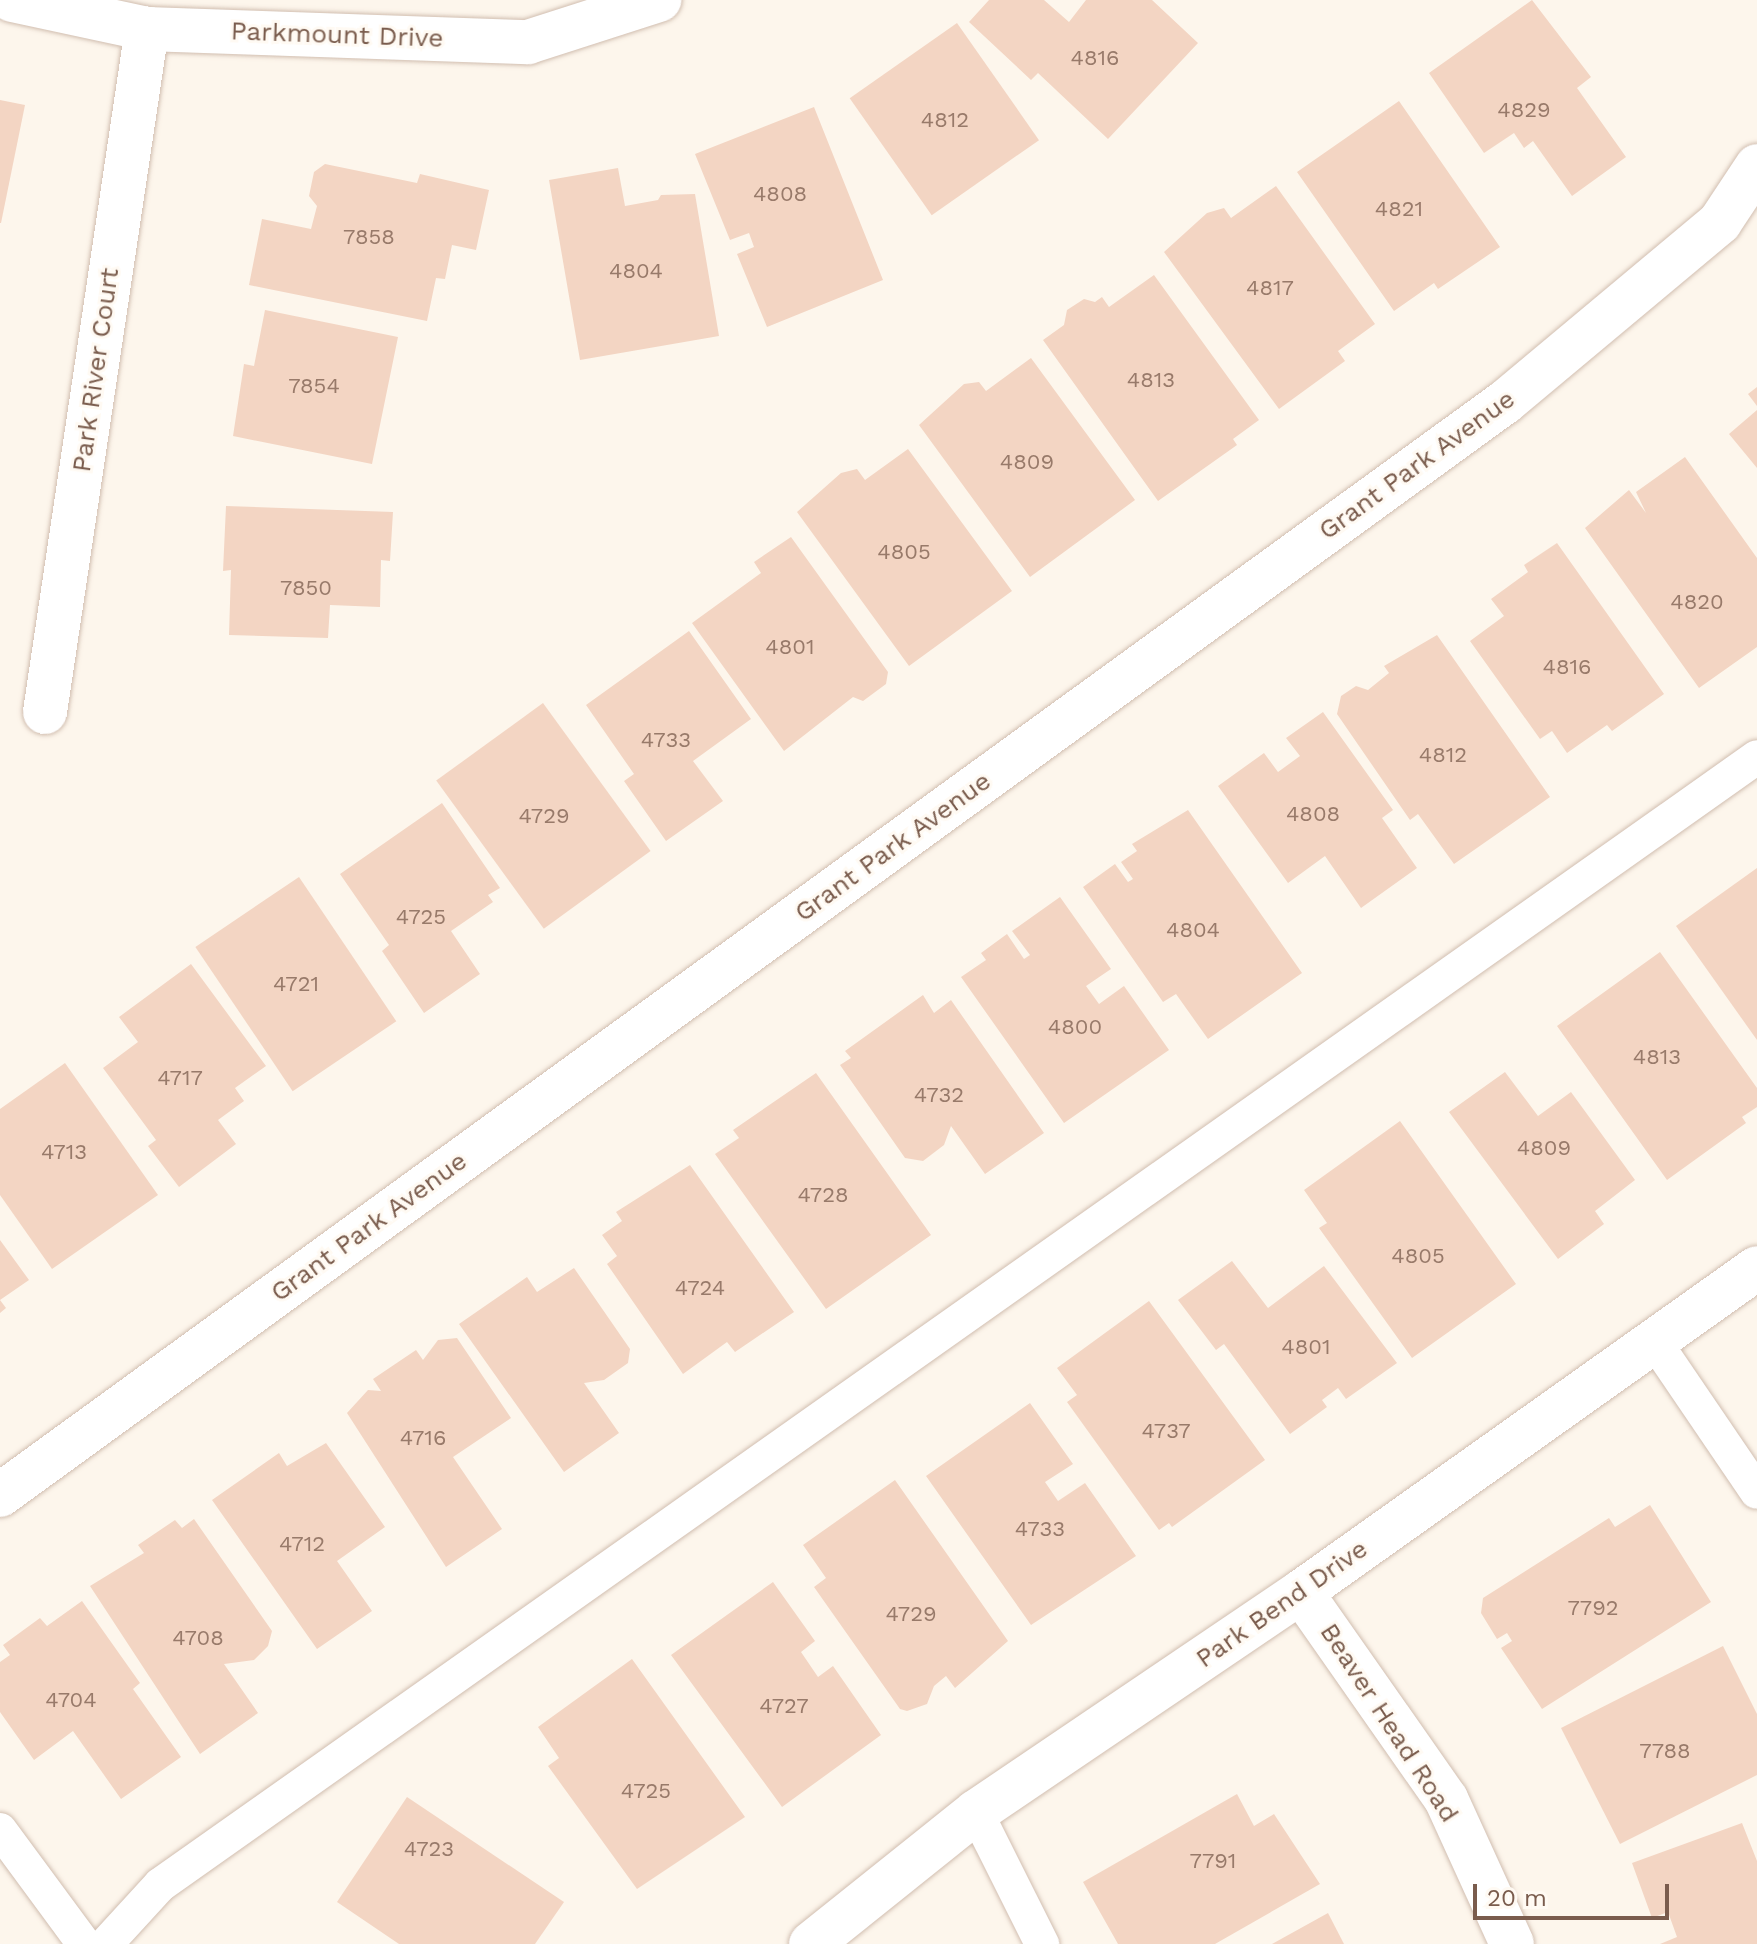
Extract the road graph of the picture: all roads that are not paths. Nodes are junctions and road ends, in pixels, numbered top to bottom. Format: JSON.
{"nodes":[{"id":1,"x":12,"y":0,"type":"edge"},
{"id":2,"x":659,"y":0,"type":"edge"},
{"id":3,"x":147,"y":29,"type":"junction"},
{"id":4,"x":1757,"y":166,"type":"edge"},
{"id":5,"x":45,"y":712,"type":"dead end"},
{"id":6,"x":1757,"y":757,"type":"edge"},
{"id":7,"x":1757,"y":1268,"type":"edge"},
{"id":8,"x":1655,"y":1342,"type":"junction"},
{"id":9,"x":1757,"y":1492,"type":"edge"},
{"id":10,"x":0,"y":1495,"type":"edge"},
{"id":11,"x":1301,"y":1592,"type":"junction"},
{"id":12,"x":976,"y":1812,"type":"junction"},
{"id":13,"x":0,"y":1830,"type":"edge"},
{"id":14,"x":84,"y":1944,"type":"edge"},
{"id":15,"x":106,"y":1944,"type":"edge"},
{"id":16,"x":811,"y":1944,"type":"edge"},
{"id":17,"x":1042,"y":1944,"type":"edge"},
{"id":18,"x":1512,"y":1944,"type":"edge"}],
"edges":[{"from":1,"to":3,"type":"street","name":"Parkmount Drive"},
{"from":2,"to":3,"type":"street","name":"Parkmount Drive"},
{"from":3,"to":5,"type":"street","name":"Park River Court"},
{"from":4,"to":10,"type":"street","name":"Grant Park Avenue"},
{"from":6,"to":15,"type":"lane"},
{"from":7,"to":8,"type":"street","name":"Park Bend Drive"},
{"from":8,"to":9,"type":"lane"},
{"from":8,"to":11,"type":"street","name":"Park Bend Drive"},
{"from":11,"to":12,"type":"street","name":"Park Bend Drive"},
{"from":11,"to":18,"type":"street","name":"Beaver Head Road"},
{"from":12,"to":16,"type":"street","name":"Park Bend Drive"},
{"from":12,"to":17,"type":"lane"},
{"from":13,"to":14,"type":"lane"}]}
